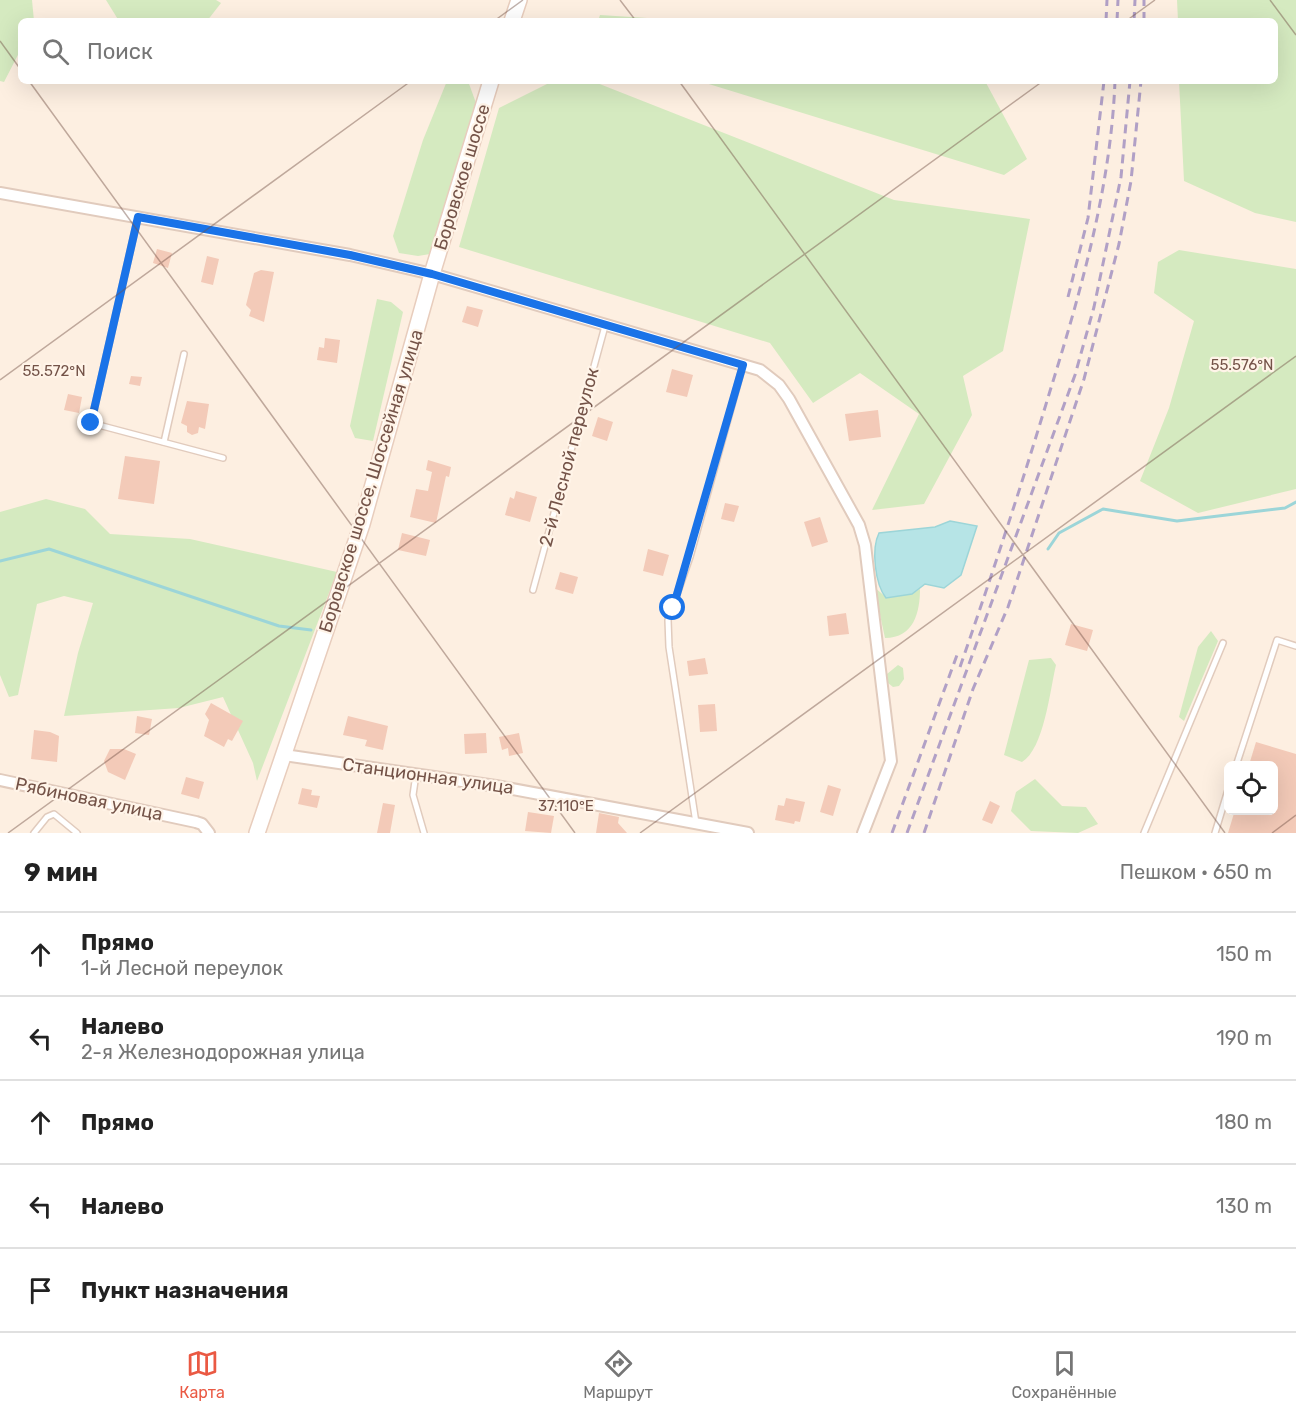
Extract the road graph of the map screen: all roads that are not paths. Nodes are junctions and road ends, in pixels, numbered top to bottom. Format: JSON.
{"nodes":[{"id":1,"x":519,"y":0,"type":"edge"},
{"id":2,"x":513,"y":18,"type":"edge"},
{"id":3,"x":490,"y":84,"type":"edge"},
{"id":4,"x":3,"y":196,"type":"edge"},
{"id":5,"x":138,"y":217,"type":"junction"},
{"id":6,"x":432,"y":274,"type":"junction"},
{"id":7,"x":605,"y":324,"type":"junction"},
{"id":8,"x":184,"y":354,"type":"dead end"},
{"id":9,"x":743,"y":365,"type":"junction"},
{"id":10,"x":164,"y":442,"type":"junction"},
{"id":11,"x":223,"y":458,"type":"dead end"},
{"id":12,"x":533,"y":590,"type":"dead end"},
{"id":13,"x":1223,"y":643,"type":"dead end"},
{"id":14,"x":1296,"y":646,"type":"edge"},
{"id":15,"x":284,"y":755,"type":"junction"},
{"id":16,"x":1237,"y":761,"type":"edge"},
{"id":17,"x":416,"y":774,"type":"junction"},
{"id":18,"x":0,"y":780,"type":"edge"},
{"id":19,"x":1224,"y":803,"type":"edge"},
{"id":20,"x":696,"y":823,"type":"junction"},
{"id":21,"x":33,"y":833,"type":"edge"},
{"id":22,"x":77,"y":833,"type":"edge"},
{"id":23,"x":209,"y":833,"type":"edge"},
{"id":24,"x":257,"y":833,"type":"edge"},
{"id":25,"x":424,"y":833,"type":"edge"},
{"id":26,"x":748,"y":833,"type":"edge"},
{"id":27,"x":863,"y":833,"type":"edge"},
{"id":28,"x":1144,"y":833,"type":"edge"},
{"id":29,"x":1215,"y":833,"type":"edge"}],
"edges":[{"from":1,"to":2,"type":"main road"},
{"from":3,"to":6,"type":"main road","name":"Боровское шоссе"},
{"from":4,"to":5,"type":"street"},
{"from":5,"to":6,"type":"street"},
{"from":5,"to":10,"type":"lane"},
{"from":6,"to":7,"type":"street"},
{"from":6,"to":15,"type":"main road","name":"Боровское шоссе, Шоссейная улица"},
{"from":7,"to":9,"type":"street"},
{"from":7,"to":12,"type":"lane","name":"2-й Лесной переулок"},
{"from":8,"to":10,"type":"lane"},
{"from":9,"to":20,"type":"lane"},
{"from":9,"to":27,"type":"street"},
{"from":10,"to":11,"type":"lane"},
{"from":13,"to":28,"type":"lane"},
{"from":14,"to":16,"type":"lane"},
{"from":15,"to":17,"type":"street","name":"Станционная улица"},
{"from":15,"to":24,"type":"main road"},
{"from":17,"to":20,"type":"street","name":"Станционная улица"},
{"from":17,"to":25,"type":"lane"},
{"from":18,"to":23,"type":"street","name":"Рябиновая улица"},
{"from":19,"to":29,"type":"lane"},
{"from":20,"to":26,"type":"street","name":"Станционная улица"},
{"from":21,"to":22,"type":"lane"}]}
